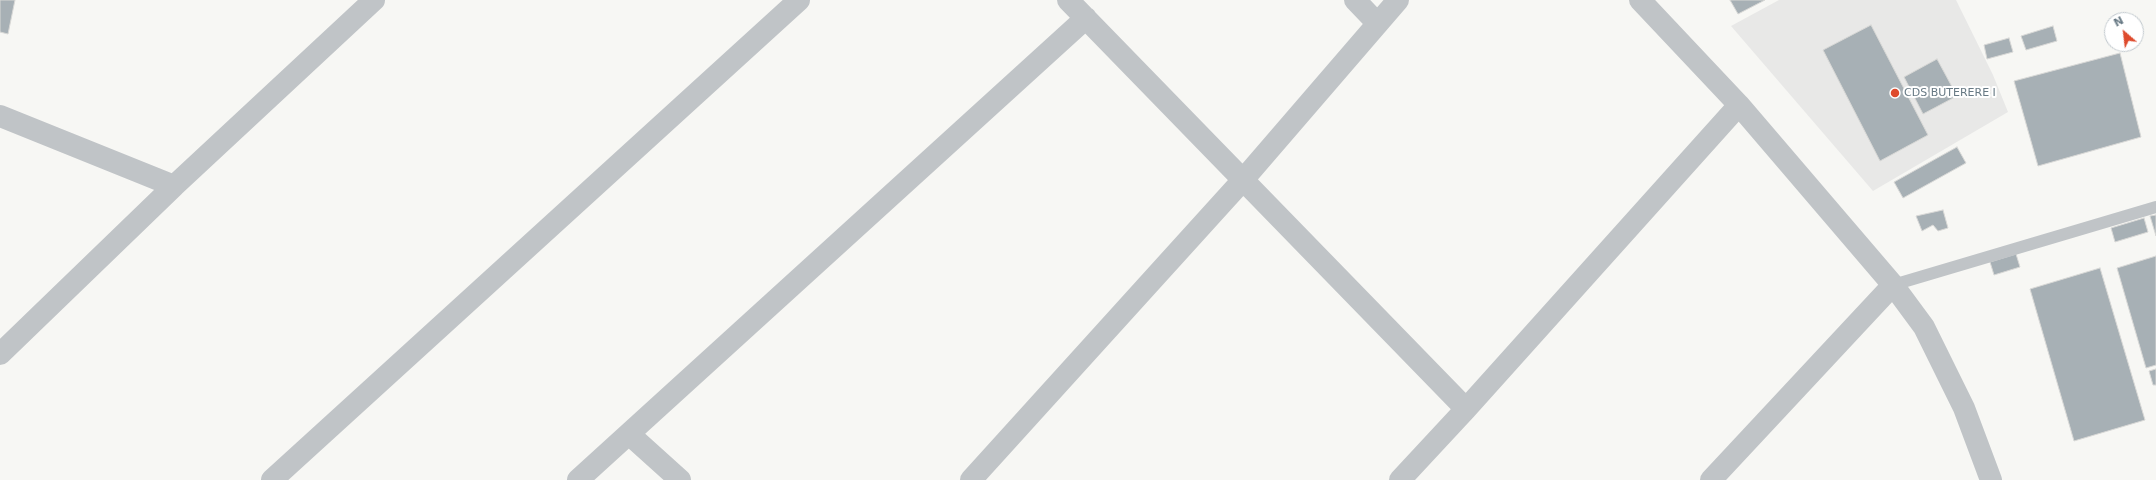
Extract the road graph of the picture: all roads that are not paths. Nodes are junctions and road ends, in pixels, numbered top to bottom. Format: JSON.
{"nodes":[{"id":1,"x":374,"y":0,"type":"edge"},
{"id":2,"x":799,"y":0,"type":"edge"},
{"id":3,"x":1068,"y":0,"type":"edge"},
{"id":4,"x":1355,"y":0,"type":"edge"},
{"id":5,"x":1398,"y":0,"type":"edge"},
{"id":6,"x":1640,"y":0,"type":"edge"},
{"id":7,"x":1086,"y":18,"type":"junction"},
{"id":8,"x":1377,"y":23,"type":"junction"},
{"id":9,"x":1739,"y":106,"type":"junction"},
{"id":10,"x":0,"y":116,"type":"edge"},
{"id":11,"x":1242,"y":180,"type":"junction"},
{"id":12,"x":174,"y":186,"type":"junction"},
{"id":13,"x":2156,"y":207,"type":"edge"},
{"id":14,"x":1893,"y":285,"type":"junction"},
{"id":15,"x":0,"y":354,"type":"edge"},
{"id":16,"x":1466,"y":409,"type":"junction"},
{"id":17,"x":629,"y":434,"type":"junction"},
{"id":18,"x":272,"y":480,"type":"edge"},
{"id":19,"x":578,"y":480,"type":"edge"},
{"id":20,"x":680,"y":480,"type":"edge"},
{"id":21,"x":971,"y":480,"type":"edge"},
{"id":22,"x":1400,"y":480,"type":"edge"},
{"id":23,"x":1711,"y":480,"type":"edge"},
{"id":24,"x":1991,"y":480,"type":"edge"}],
"edges":[{"from":1,"to":12,"type":"street"},
{"from":2,"to":18,"type":"street"},
{"from":3,"to":7,"type":"street"},
{"from":4,"to":8,"type":"street"},
{"from":5,"to":8,"type":"street"},
{"from":6,"to":9,"type":"street"},
{"from":7,"to":11,"type":"street"},
{"from":7,"to":17,"type":"street"},
{"from":8,"to":11,"type":"street"},
{"from":9,"to":14,"type":"street"},
{"from":9,"to":16,"type":"street"},
{"from":10,"to":12,"type":"street"},
{"from":11,"to":16,"type":"street"},
{"from":11,"to":21,"type":"street"},
{"from":12,"to":15,"type":"street"},
{"from":13,"to":14,"type":"lane"},
{"from":14,"to":23,"type":"street"},
{"from":14,"to":24,"type":"street"},
{"from":16,"to":22,"type":"street"},
{"from":17,"to":19,"type":"street"},
{"from":17,"to":20,"type":"street"}]}
